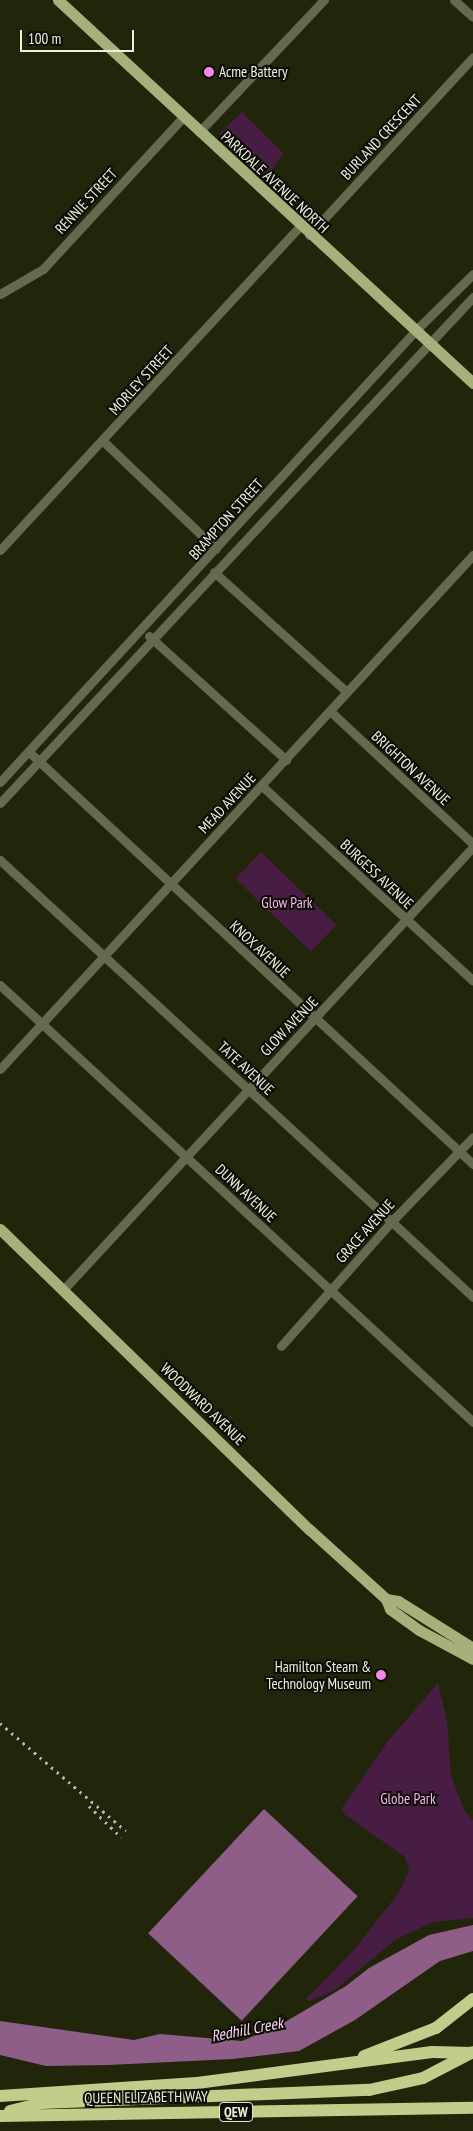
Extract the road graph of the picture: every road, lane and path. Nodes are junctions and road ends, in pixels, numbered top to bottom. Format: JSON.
{"nodes":[{"id":1,"x":58,"y":0,"type":"edge"},
{"id":2,"x":324,"y":0,"type":"edge"},
{"id":3,"x":454,"y":0,"type":"edge"},
{"id":4,"x":473,"y":17,"type":"edge"},
{"id":5,"x":473,"y":57,"type":"edge"},
{"id":6,"x":184,"y":116,"type":"junction"},
{"id":7,"x":199,"y":132,"type":"junction"},
{"id":8,"x":300,"y":226,"type":"junction"},
{"id":9,"x":309,"y":235,"type":"junction"},
{"id":10,"x":473,"y":274,"type":"edge"},
{"id":11,"x":0,"y":294,"type":"edge"},
{"id":12,"x":473,"y":297,"type":"edge"},
{"id":13,"x":416,"y":330,"type":"junction"},
{"id":14,"x":429,"y":343,"type":"junction"},
{"id":15,"x":473,"y":383,"type":"edge"},
{"id":16,"x":104,"y":441,"type":"junction"},
{"id":17,"x":216,"y":549,"type":"junction"},
{"id":18,"x":0,"y":550,"type":"edge"},
{"id":19,"x":473,"y":556,"type":"edge"},
{"id":20,"x":214,"y":572,"type":"junction"},
{"id":21,"x":143,"y":631,"type":"junction"},
{"id":22,"x":154,"y":640,"type":"junction"},
{"id":23,"x":347,"y":692,"type":"junction"},
{"id":24,"x":331,"y":712,"type":"junction"},
{"id":25,"x":29,"y":752,"type":"junction"},
{"id":26,"x":286,"y":760,"type":"junction"},
{"id":27,"x":39,"y":763,"type":"junction"},
{"id":28,"x":0,"y":782,"type":"edge"},
{"id":29,"x":262,"y":786,"type":"junction"},
{"id":30,"x":0,"y":803,"type":"edge"},
{"id":31,"x":473,"y":846,"type":"edge"},
{"id":32,"x":0,"y":860,"type":"edge"},
{"id":33,"x":169,"y":885,"type":"junction"},
{"id":34,"x":407,"y":921,"type":"junction"},
{"id":35,"x":104,"y":956,"type":"junction"},
{"id":36,"x":473,"y":982,"type":"edge"},
{"id":37,"x":0,"y":985,"type":"edge"},
{"id":38,"x":314,"y":1018,"type":"junction"},
{"id":39,"x":41,"y":1024,"type":"junction"},
{"id":40,"x":0,"y":1068,"type":"edge"},
{"id":41,"x":248,"y":1088,"type":"junction"},
{"id":42,"x":473,"y":1137,"type":"edge"},
{"id":43,"x":460,"y":1152,"type":"junction"},
{"id":44,"x":186,"y":1157,"type":"junction"},
{"id":45,"x":473,"y":1164,"type":"edge"},
{"id":46,"x":391,"y":1222,"type":"junction"},
{"id":47,"x":0,"y":1229,"type":"edge"},
{"id":48,"x":63,"y":1290,"type":"junction"},
{"id":49,"x":331,"y":1290,"type":"junction"},
{"id":50,"x":473,"y":1297,"type":"edge"},
{"id":51,"x":281,"y":1346,"type":"dead end"},
{"id":52,"x":473,"y":1422,"type":"edge"},
{"id":53,"x":386,"y":1599,"type":"junction"},
{"id":54,"x":473,"y":1648,"type":"edge"},
{"id":55,"x":473,"y":1659,"type":"edge"},
{"id":56,"x":473,"y":1999,"type":"edge"},
{"id":57,"x":473,"y":2052,"type":"edge"},
{"id":58,"x":352,"y":2061,"type":"junction"},
{"id":59,"x":0,"y":2096,"type":"edge"},
{"id":60,"x":473,"y":2108,"type":"edge"},
{"id":61,"x":0,"y":2115,"type":"edge"}],
"edges":[{"from":1,"to":6,"type":"main road","name":"PARKDALE AVENUE NORTH"},
{"from":2,"to":7,"type":"street"},
{"from":3,"to":4,"type":"street"},
{"from":5,"to":9,"type":"street","name":"BURLAND CRESCENT"},
{"from":6,"to":7,"type":"main road","name":"PARKDALE AVENUE NORTH"},
{"from":6,"to":11,"type":"street","name":"RENNIE STREET"},
{"from":7,"to":8,"type":"main road","name":"PARKDALE AVENUE NORTH"},
{"from":8,"to":9,"type":"main road","name":"PARKDALE AVENUE NORTH"},
{"from":8,"to":16,"type":"street","name":"MORLEY STREET"},
{"from":9,"to":13,"type":"main road","name":"PARKDALE AVENUE NORTH"},
{"from":10,"to":13,"type":"street","name":"BRAMPTON STREET"},
{"from":12,"to":14,"type":"street","name":"BRAMPTON STREET"},
{"from":13,"to":14,"type":"main road","name":"PARKDALE AVENUE NORTH"},
{"from":13,"to":17,"type":"street","name":"BRAMPTON STREET"},
{"from":14,"to":15,"type":"main road","name":"PARKDALE AVENUE NORTH"},
{"from":14,"to":20,"type":"street","name":"BRAMPTON STREET"},
{"from":16,"to":17,"type":"street"},
{"from":16,"to":18,"type":"street","name":"MORLEY STREET"},
{"from":17,"to":21,"type":"street","name":"BRAMPTON STREET"},
{"from":19,"to":23,"type":"street","name":"MEAD AVENUE"},
{"from":20,"to":22,"type":"street","name":"BRAMPTON STREET"},
{"from":20,"to":23,"type":"street"},
{"from":21,"to":22,"type":"street"},
{"from":21,"to":25,"type":"street","name":"BRAMPTON STREET"},
{"from":22,"to":26,"type":"street"},
{"from":22,"to":27,"type":"street","name":"BRAMPTON STREET"},
{"from":23,"to":24,"type":"street","name":"MEAD AVENUE"},
{"from":24,"to":26,"type":"street","name":"MEAD AVENUE"},
{"from":24,"to":31,"type":"street","name":"BRIGHTON AVENUE"},
{"from":25,"to":27,"type":"street","name":"KNOX AVENUE"},
{"from":25,"to":28,"type":"street","name":"BRAMPTON STREET"},
{"from":26,"to":29,"type":"street","name":"MEAD AVENUE"},
{"from":27,"to":30,"type":"street","name":"BRAMPTON STREET"},
{"from":27,"to":33,"type":"street","name":"KNOX AVENUE"},
{"from":29,"to":33,"type":"street","name":"MEAD AVENUE"},
{"from":29,"to":34,"type":"street","name":"BURGESS AVENUE"},
{"from":31,"to":34,"type":"street","name":"GLOW AVENUE"},
{"from":32,"to":35,"type":"street","name":"TATE AVENUE"},
{"from":33,"to":35,"type":"street","name":"MEAD AVENUE"},
{"from":33,"to":38,"type":"street","name":"KNOX AVENUE"},
{"from":34,"to":36,"type":"street","name":"BURGESS AVENUE"},
{"from":34,"to":38,"type":"street","name":"GLOW AVENUE"},
{"from":35,"to":39,"type":"street","name":"MEAD AVENUE"},
{"from":35,"to":41,"type":"street","name":"TATE AVENUE"},
{"from":37,"to":39,"type":"street","name":"DUNN AVENUE"},
{"from":38,"to":41,"type":"street","name":"GLOW AVENUE"},
{"from":38,"to":43,"type":"street","name":"KNOX AVENUE"},
{"from":39,"to":40,"type":"street","name":"MEAD AVENUE"},
{"from":39,"to":44,"type":"street","name":"DUNN AVENUE"},
{"from":41,"to":44,"type":"street","name":"GLOW AVENUE"},
{"from":41,"to":46,"type":"street","name":"TATE AVENUE"},
{"from":42,"to":43,"type":"street","name":"GRACE AVENUE"},
{"from":43,"to":45,"type":"street","name":"KNOX AVENUE"},
{"from":43,"to":46,"type":"street","name":"GRACE AVENUE"},
{"from":44,"to":48,"type":"street","name":"GLOW AVENUE"},
{"from":44,"to":49,"type":"street","name":"DUNN AVENUE"},
{"from":46,"to":49,"type":"street","name":"GRACE AVENUE"},
{"from":46,"to":50,"type":"street","name":"TATE AVENUE"},
{"from":47,"to":48,"type":"main road","name":"WOODWARD AVENUE"},
{"from":48,"to":53,"type":"main road","name":"WOODWARD AVENUE"},
{"from":49,"to":51,"type":"street","name":"GRACE AVENUE"},
{"from":49,"to":52,"type":"street","name":"DUNN AVENUE"},
{"from":53,"to":54,"type":"main road","name":"WOODWARD AVENUE"},
{"from":53,"to":55,"type":"main road","name":"WOODWARD AVENUE"},
{"from":56,"to":58,"type":"highway"},
{"from":57,"to":58,"type":"highway"},
{"from":57,"to":61,"type":"highway","bridge":true},
{"from":58,"to":59,"type":"highway"},
{"from":60,"to":61,"type":"highway","name":"QUEEN ELIZABETH WAY","number":"QEW"}]}
